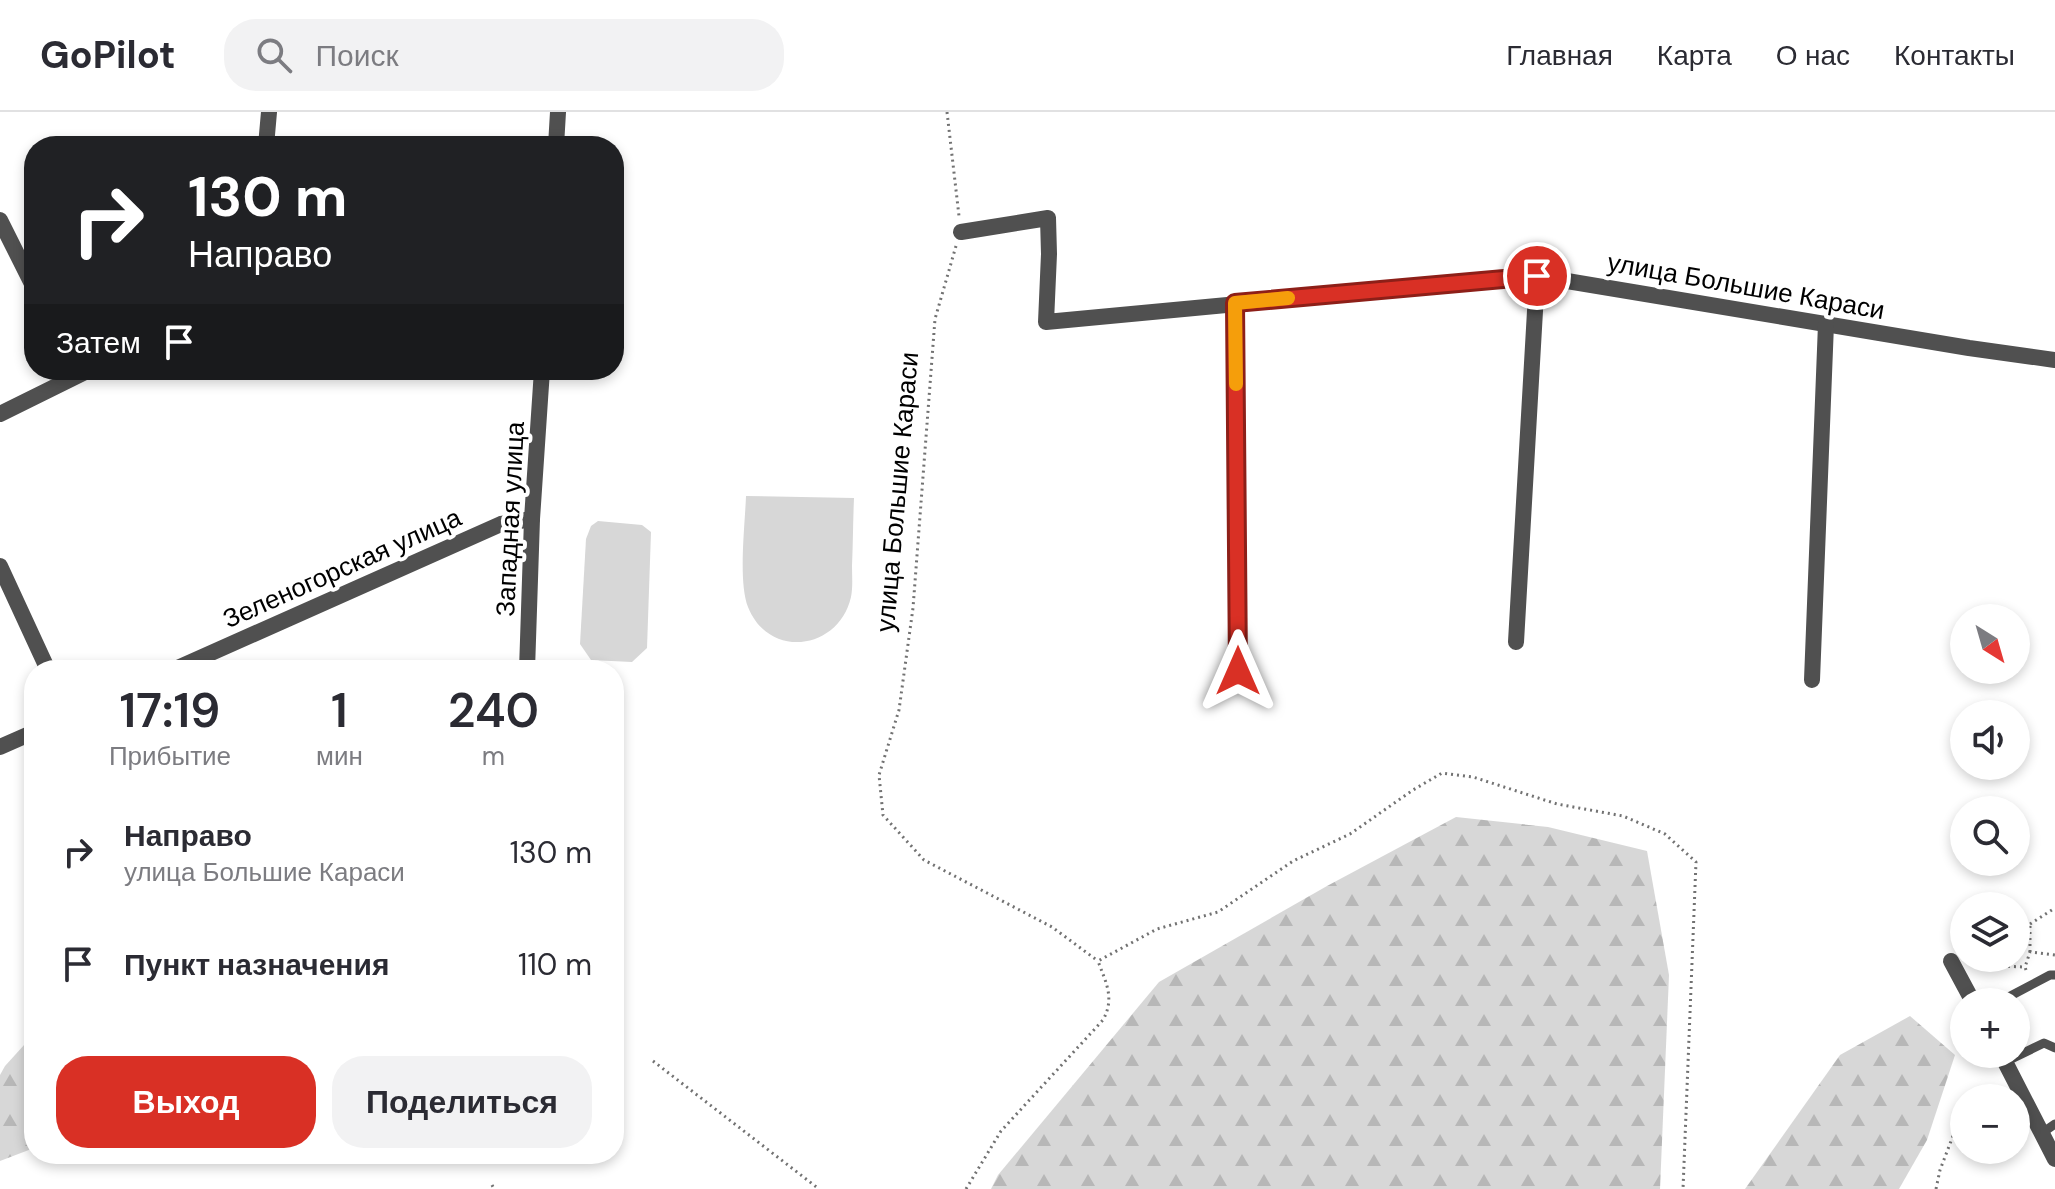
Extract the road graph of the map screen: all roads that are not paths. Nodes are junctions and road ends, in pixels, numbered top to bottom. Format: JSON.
{"nodes":[{"id":1,"x":269,"y":112,"type":"edge"},
{"id":2,"x":558,"y":112,"type":"edge"},
{"id":3,"x":267,"y":136,"type":"edge"},
{"id":4,"x":557,"y":136,"type":"edge"},
{"id":5,"x":0,"y":220,"type":"edge"},
{"id":6,"x":961,"y":232,"type":"road end"},
{"id":7,"x":24,"y":268,"type":"edge"},
{"id":8,"x":1537,"y":276,"type":"junction"},
{"id":9,"x":1235,"y":303,"type":"junction"},
{"id":10,"x":1826,"y":324,"type":"junction"},
{"id":11,"x":2055,"y":360,"type":"edge"},
{"id":12,"x":65,"y":380,"type":"edge"},
{"id":13,"x":541,"y":380,"type":"edge"},
{"id":14,"x":0,"y":414,"type":"edge"},
{"id":15,"x":532,"y":519,"type":"junction"},
{"id":16,"x":0,"y":566,"type":"edge"},
{"id":17,"x":1516,"y":642,"type":"dead end"},
{"id":18,"x":43,"y":660,"type":"edge"},
{"id":19,"x":195,"y":660,"type":"edge"},
{"id":20,"x":527,"y":660,"type":"edge"},
{"id":21,"x":1238,"y":671,"type":"dead end"},
{"id":22,"x":1812,"y":680,"type":"dead end"},
{"id":23,"x":24,"y":736,"type":"edge"},
{"id":24,"x":0,"y":747,"type":"edge"},
{"id":25,"x":2055,"y":975,"type":"edge"},
{"id":26,"x":2025,"y":988,"type":"edge"},
{"id":27,"x":2030,"y":1048,"type":"edge"},
{"id":28,"x":2055,"y":1048,"type":"edge"},
{"id":29,"x":2009,"y":1068,"type":"edge"},
{"id":30,"x":2048,"y":1128,"type":"edge"},
{"id":31,"x":2055,"y":1159,"type":"edge"}],
"edges":[{"from":1,"to":3,"type":"street"},
{"from":2,"to":4,"type":"street"},
{"from":5,"to":7,"type":"street"},
{"from":6,"to":9,"type":"street","name":"улица Большие Караси"},
{"from":8,"to":9,"type":"street","name":"улица Большие Караси"},
{"from":8,"to":10,"type":"street","name":"улица Большие Караси"},
{"from":8,"to":17,"type":"street"},
{"from":9,"to":21,"type":"street"},
{"from":10,"to":11,"type":"street","name":"улица Большие Караси"},
{"from":10,"to":22,"type":"street"},
{"from":12,"to":14,"type":"street"},
{"from":13,"to":15,"type":"street","name":"Западная улица"},
{"from":15,"to":19,"type":"street","name":"Зеленогорская улица"},
{"from":15,"to":20,"type":"street","name":"Западная улица"},
{"from":16,"to":18,"type":"street"},
{"from":23,"to":24,"type":"street"},
{"from":25,"to":26,"type":"lane"},
{"from":27,"to":28,"type":"lane"},
{"from":29,"to":30,"type":"street"},
{"from":30,"to":31,"type":"street"}]}
